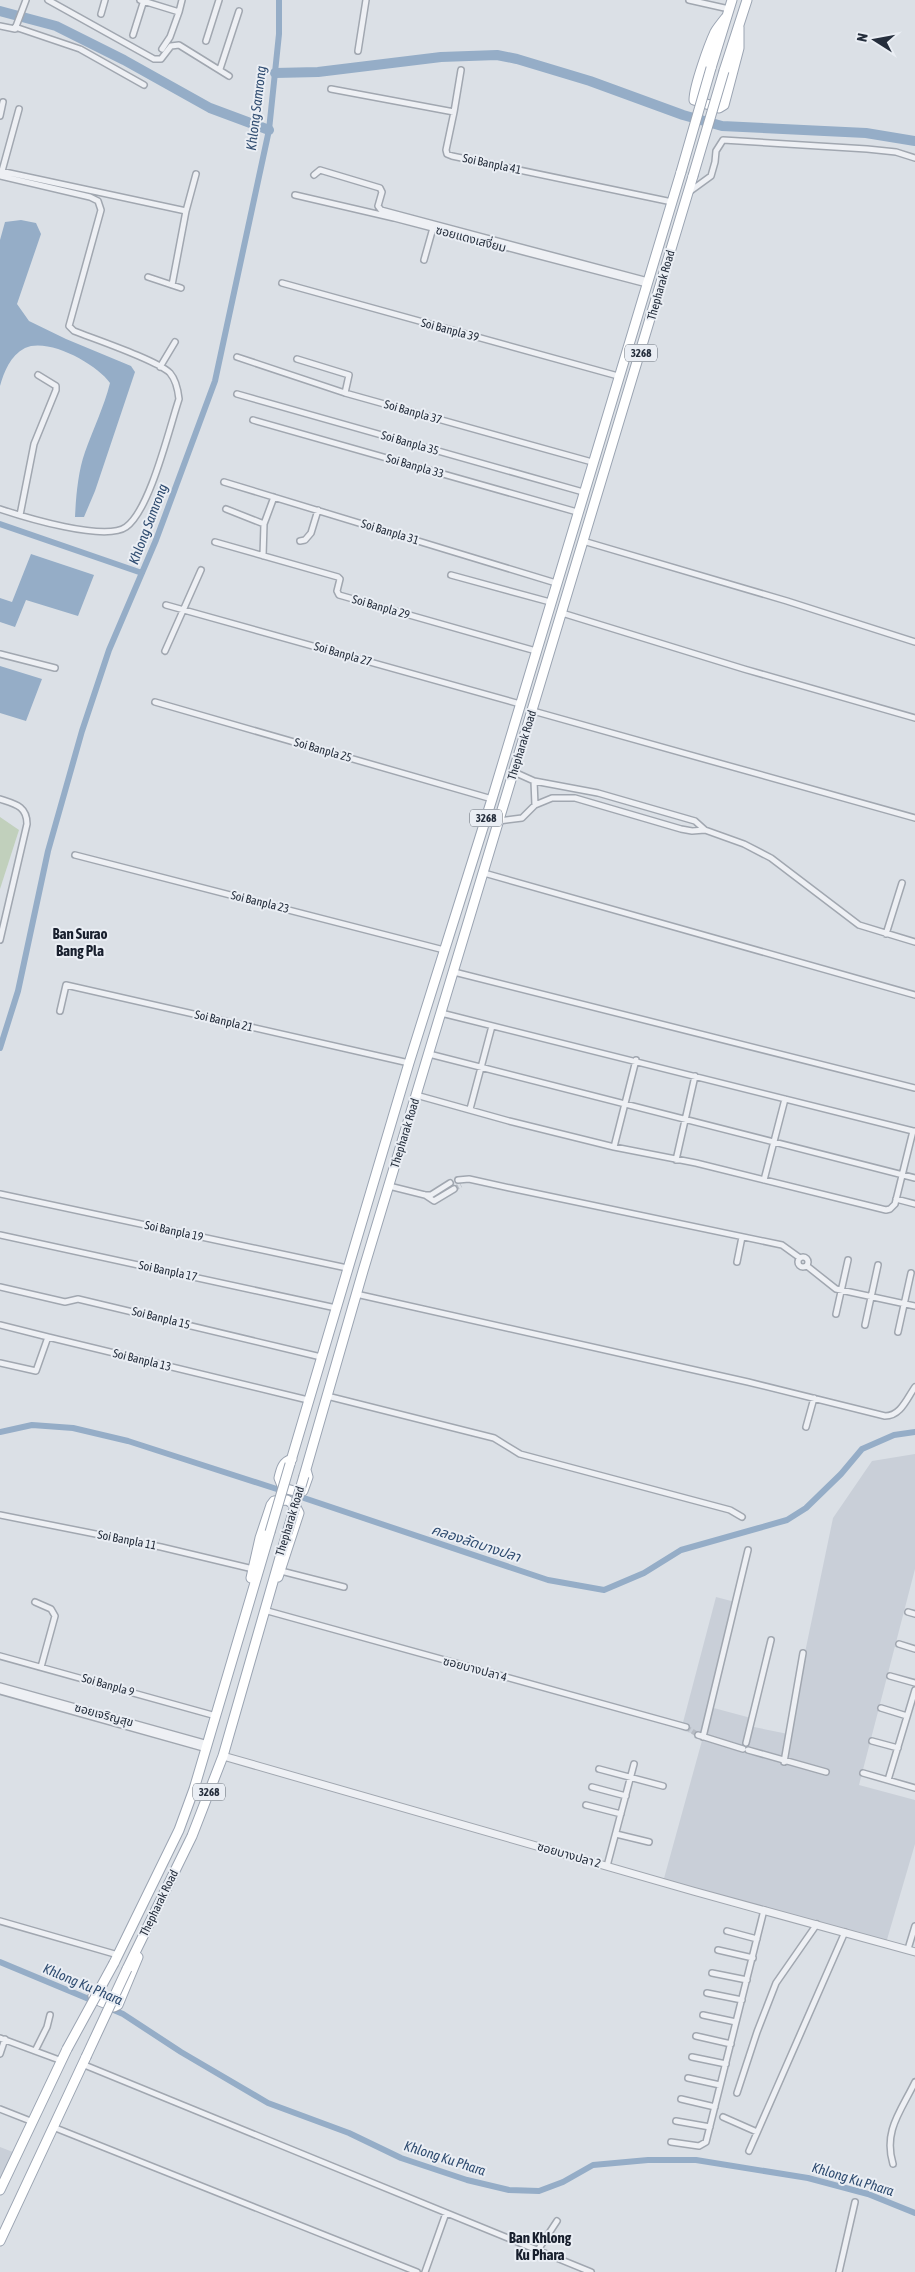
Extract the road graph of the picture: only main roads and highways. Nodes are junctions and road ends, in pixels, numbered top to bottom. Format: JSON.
{"nodes":[{"id":1,"x":747,"y":0,"type":"edge"},
{"id":2,"x":729,"y":8,"type":"edge"},
{"id":3,"x":738,"y":26,"type":"junction"},
{"id":4,"x":528,"y":676,"type":"junction"},
{"id":5,"x":542,"y":680,"type":"junction"},
{"id":6,"x":291,"y":1462,"type":"junction"},
{"id":7,"x":305,"y":1473,"type":"junction"},
{"id":8,"x":248,"y":1608,"type":"junction"},
{"id":9,"x":264,"y":1608,"type":"junction"},
{"id":10,"x":134,"y":1955,"type":"junction"},
{"id":11,"x":116,"y":1958,"type":"junction"},
{"id":12,"x":0,"y":2190,"type":"edge"},
{"id":13,"x":0,"y":2241,"type":"edge"}],
"edges":[{"from":1,"to":3,"type":"main road","name":"Thepharak Road","number":"3268"},
{"from":2,"to":3,"type":"main road"},
{"from":2,"to":4,"type":"main road","name":"Thepharak Road","number":"3268","bridge":true},
{"from":3,"to":5,"type":"main road","name":"Thepharak Road","number":"3268","bridge":true},
{"from":4,"to":5,"type":"main road"},
{"from":4,"to":6,"type":"main road","name":"Thepharak Road","number":"3268"},
{"from":5,"to":7,"type":"main road","name":"Thepharak Road","number":"3268"},
{"from":6,"to":7,"type":"main road"},
{"from":6,"to":8,"type":"main road","name":"Thepharak Road","number":"3268","bridge":true},
{"from":7,"to":9,"type":"main road","name":"Thepharak Road","number":"3268","bridge":true},
{"from":8,"to":9,"type":"main road"},
{"from":8,"to":11,"type":"main road","name":"Thepharak Road","number":"3268"},
{"from":9,"to":10,"type":"main road","name":"Thepharak Road","number":"3268"},
{"from":10,"to":11,"type":"main road"},
{"from":10,"to":13,"type":"main road","name":"Thepharak Road","number":"3268","bridge":true},
{"from":11,"to":12,"type":"main road","name":"Thepharak Road","number":"3268","bridge":true}]}
